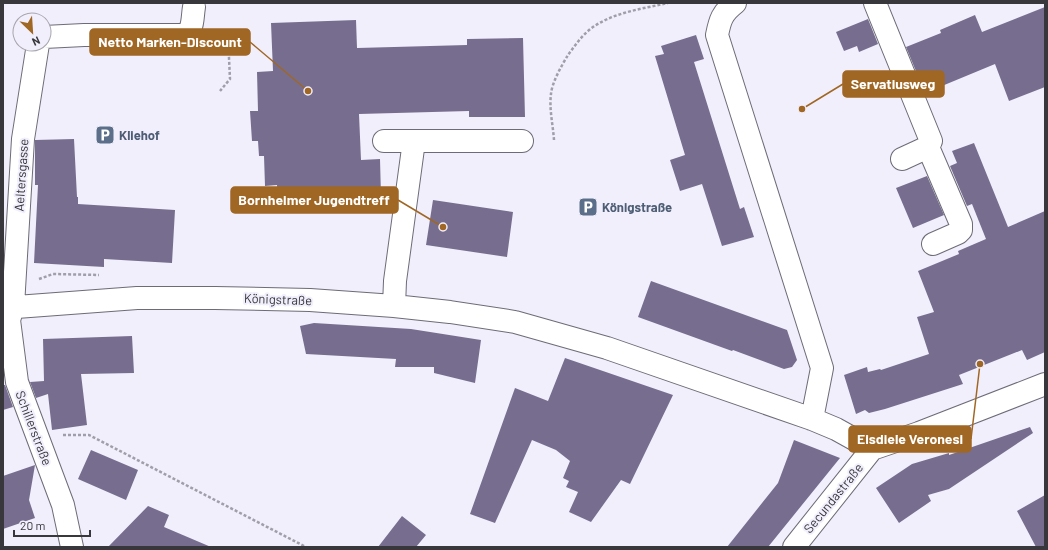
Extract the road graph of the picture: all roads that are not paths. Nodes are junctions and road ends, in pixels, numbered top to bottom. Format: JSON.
{"nodes":[{"id":1,"x":735,"y":3,"type":"edge"},
{"id":2,"x":875,"y":3,"type":"edge"},
{"id":3,"x":194,"y":7,"type":"dead end"},
{"id":4,"x":52,"y":37,"type":"edge"},
{"id":5,"x":37,"y":52,"type":"edge"},
{"id":6,"x":384,"y":141,"type":"dead end"},
{"id":7,"x":414,"y":141,"type":"junction"},
{"id":8,"x":522,"y":141,"type":"dead end"},
{"id":9,"x":928,"y":147,"type":"junction"},
{"id":10,"x":902,"y":159,"type":"dead end"},
{"id":11,"x":933,"y":244,"type":"dead end"},
{"id":12,"x":394,"y":306,"type":"junction"},
{"id":13,"x":8,"y":307,"type":"edge"},
{"id":14,"x":1045,"y":384,"type":"edge"},
{"id":15,"x":812,"y":419,"type":"junction"},
{"id":16,"x":872,"y":449,"type":"junction"},
{"id":17,"x":72,"y":547,"type":"edge"},
{"id":18,"x":794,"y":547,"type":"edge"}],
"edges":[{"from":1,"to":15,"type":"street"},
{"from":2,"to":9,"type":"street"},
{"from":3,"to":4,"type":"street"},
{"from":5,"to":13,"type":"street","name":"Aeltersgasse"},
{"from":6,"to":7,"type":"street"},
{"from":7,"to":8,"type":"street"},
{"from":7,"to":12,"type":"street"},
{"from":9,"to":10,"type":"street"},
{"from":9,"to":11,"type":"street"},
{"from":12,"to":13,"type":"street","name":"Königstraße"},
{"from":12,"to":15,"type":"street","name":"Königstraße"},
{"from":13,"to":17,"type":"street","name":"Schillerstraße"},
{"from":14,"to":16,"type":"street"},
{"from":15,"to":16,"type":"street","name":"Königstraße"},
{"from":16,"to":18,"type":"street","name":"Secundastraße"}]}
